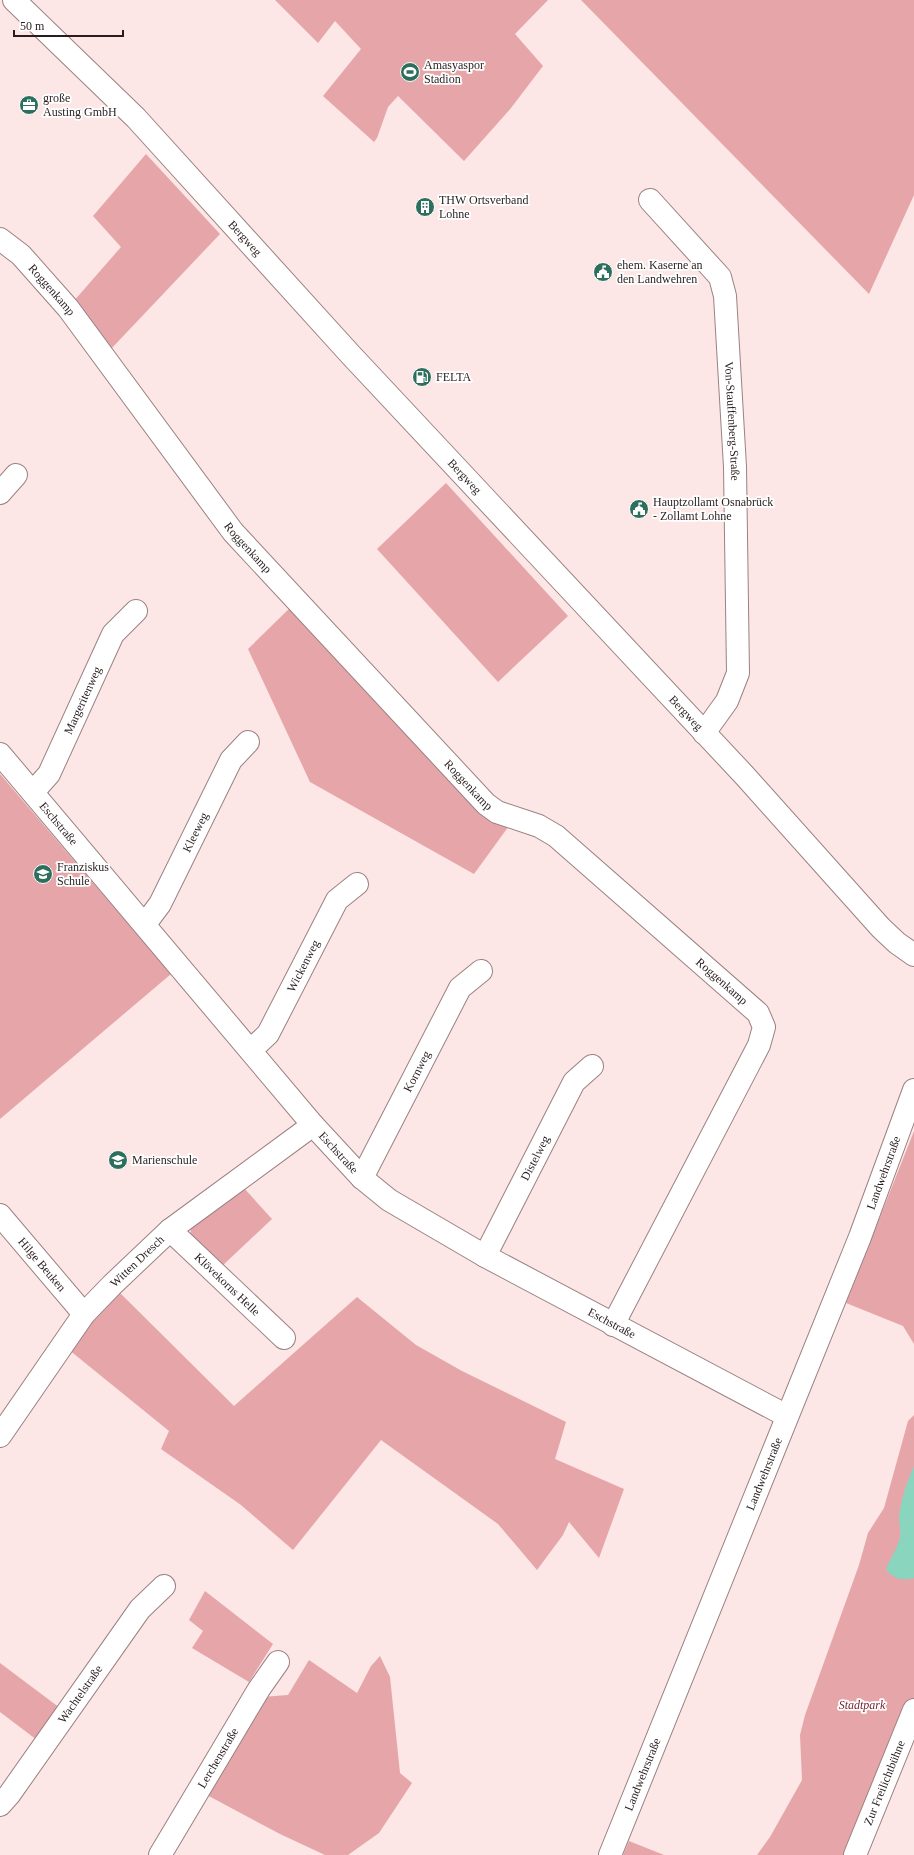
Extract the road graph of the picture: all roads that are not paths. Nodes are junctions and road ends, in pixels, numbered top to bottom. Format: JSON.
{"nodes":[{"id":1,"x":14,"y":0,"type":"edge"},
{"id":2,"x":650,"y":200,"type":"dead end"},
{"id":3,"x":0,"y":239,"type":"edge"},
{"id":4,"x":16,"y":475,"type":"dead end"},
{"id":5,"x":0,"y":493,"type":"edge"},
{"id":6,"x":136,"y":611,"type":"dead end"},
{"id":7,"x":704,"y":732,"type":"junction"},
{"id":8,"x":248,"y":742,"type":"dead end"},
{"id":9,"x":0,"y":754,"type":"edge"},
{"id":10,"x":33,"y":792,"type":"junction"},
{"id":11,"x":357,"y":884,"type":"dead end"},
{"id":12,"x":145,"y":924,"type":"junction"},
{"id":13,"x":914,"y":955,"type":"edge"},
{"id":14,"x":481,"y":971,"type":"dead end"},
{"id":15,"x":251,"y":1050,"type":"junction"},
{"id":16,"x":592,"y":1066,"type":"dead end"},
{"id":17,"x":914,"y":1090,"type":"edge"},
{"id":18,"x":313,"y":1125,"type":"junction"},
{"id":19,"x":362,"y":1178,"type":"junction"},
{"id":20,"x":0,"y":1215,"type":"edge"},
{"id":21,"x":170,"y":1230,"type":"junction"},
{"id":22,"x":485,"y":1256,"type":"junction"},
{"id":23,"x":84,"y":1314,"type":"junction"},
{"id":24,"x":613,"y":1325,"type":"junction"},
{"id":25,"x":284,"y":1338,"type":"dead end"},
{"id":26,"x":787,"y":1416,"type":"junction"},
{"id":27,"x":0,"y":1436,"type":"edge"},
{"id":28,"x":164,"y":1586,"type":"dead end"},
{"id":29,"x":278,"y":1662,"type":"dead end"},
{"id":30,"x":914,"y":1710,"type":"edge"},
{"id":31,"x":0,"y":1805,"type":"edge"},
{"id":32,"x":160,"y":1855,"type":"edge"},
{"id":33,"x":610,"y":1855,"type":"edge"},
{"id":34,"x":856,"y":1855,"type":"edge"}],
"edges":[{"from":1,"to":7,"type":"street","name":"Bergweg"},
{"from":2,"to":7,"type":"street","name":"Von-Stauffenberg-Straße"},
{"from":3,"to":24,"type":"street","name":"Roggenkamp"},
{"from":4,"to":5,"type":"street"},
{"from":6,"to":10,"type":"street","name":"Margeritenweg"},
{"from":7,"to":13,"type":"street","name":"Bergweg"},
{"from":8,"to":12,"type":"street","name":"Kleeweg"},
{"from":9,"to":10,"type":"street","name":"Eschstraße"},
{"from":10,"to":12,"type":"street","name":"Eschstraße"},
{"from":11,"to":15,"type":"street","name":"Wickenweg"},
{"from":12,"to":15,"type":"street","name":"Eschstraße"},
{"from":14,"to":19,"type":"street","name":"Kornweg"},
{"from":15,"to":18,"type":"street","name":"Eschstraße"},
{"from":16,"to":22,"type":"street","name":"Distelweg"},
{"from":17,"to":26,"type":"street","name":"Landwehrstraße"},
{"from":18,"to":19,"type":"street","name":"Eschstraße"},
{"from":18,"to":21,"type":"street","name":"Witten Dresch"},
{"from":19,"to":22,"type":"street","name":"Eschstraße"},
{"from":20,"to":23,"type":"street","name":"Hilge Beuken"},
{"from":21,"to":23,"type":"street","name":"Witten Dresch"},
{"from":21,"to":25,"type":"street","name":"Klövekorns Helle"},
{"from":22,"to":24,"type":"street","name":"Eschstraße"},
{"from":23,"to":27,"type":"street","name":"Witten Dresch"},
{"from":24,"to":26,"type":"street","name":"Eschstraße"},
{"from":26,"to":33,"type":"street","name":"Landwehrstraße"},
{"from":28,"to":31,"type":"street","name":"Wachtelstraße"},
{"from":29,"to":32,"type":"street","name":"Lerchenstraße"},
{"from":30,"to":34,"type":"street","name":"Zur Freilichtbühne"}]}
